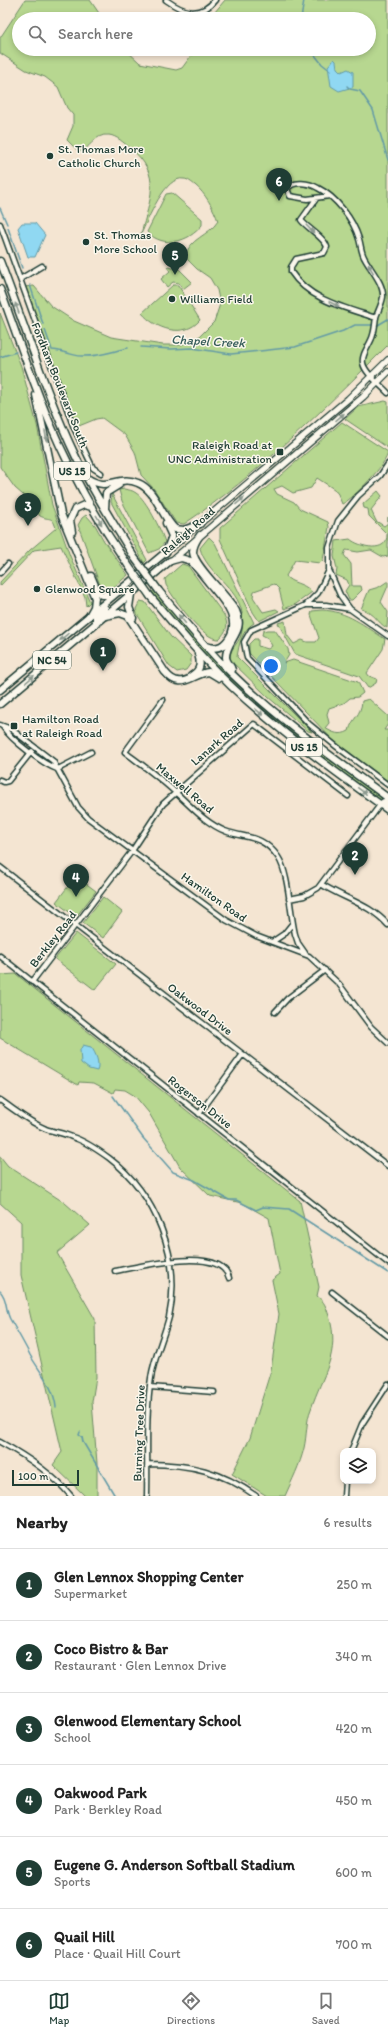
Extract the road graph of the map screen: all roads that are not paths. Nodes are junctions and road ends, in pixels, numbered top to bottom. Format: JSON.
{"nodes":[{"id":1,"x":166,"y":0,"type":"edge"},
{"id":2,"x":215,"y":0,"type":"edge"},
{"id":3,"x":188,"y":12,"type":"edge"},
{"id":4,"x":197,"y":12,"type":"edge"},
{"id":5,"x":330,"y":196,"type":"junction"},
{"id":6,"x":316,"y":199,"type":"junction"},
{"id":7,"x":0,"y":224,"type":"edge"},
{"id":8,"x":0,"y":261,"type":"edge"},
{"id":9,"x":42,"y":266,"type":"dead end"},
{"id":10,"x":20,"y":279,"type":"junction"},
{"id":11,"x":0,"y":289,"type":"edge"},
{"id":12,"x":376,"y":318,"type":"junction"},
{"id":13,"x":388,"y":360,"type":"edge"},
{"id":14,"x":30,"y":370,"type":"junction"},
{"id":15,"x":388,"y":372,"type":"edge"},
{"id":16,"x":372,"y":376,"type":"junction"},
{"id":17,"x":378,"y":382,"type":"junction"},
{"id":18,"x":388,"y":393,"type":"edge"},
{"id":19,"x":388,"y":464,"type":"edge"},
{"id":20,"x":101,"y":473,"type":"dead end"},
{"id":21,"x":86,"y":477,"type":"junction"},
{"id":22,"x":92,"y":507,"type":"junction"},
{"id":23,"x":105,"y":511,"type":"junction"},
{"id":24,"x":200,"y":524,"type":"junction"},
{"id":25,"x":200,"y":535,"type":"junction"},
{"id":26,"x":166,"y":552,"type":"junction"},
{"id":27,"x":170,"y":561,"type":"junction"},
{"id":28,"x":8,"y":564,"type":"dead end"},
{"id":29,"x":329,"y":570,"type":"junction"},
{"id":30,"x":0,"y":573,"type":"edge"},
{"id":31,"x":122,"y":590,"type":"junction"},
{"id":32,"x":131,"y":594,"type":"junction"},
{"id":33,"x":306,"y":605,"type":"junction"},
{"id":34,"x":350,"y":609,"type":"junction"},
{"id":35,"x":89,"y":616,"type":"junction"},
{"id":36,"x":105,"y":616,"type":"junction"},
{"id":37,"x":96,"y":624,"type":"junction"},
{"id":38,"x":388,"y":636,"type":"edge"},
{"id":39,"x":206,"y":646,"type":"junction"},
{"id":40,"x":196,"y":650,"type":"junction"},
{"id":41,"x":232,"y":674,"type":"junction"},
{"id":42,"x":231,"y":685,"type":"junction"},
{"id":43,"x":0,"y":690,"type":"edge"},
{"id":44,"x":164,"y":700,"type":"dead end"},
{"id":45,"x":0,"y":704,"type":"edge"},
{"id":46,"x":1,"y":726,"type":"edge"},
{"id":47,"x":35,"y":747,"type":"junction"},
{"id":48,"x":31,"y":752,"type":"junction"},
{"id":49,"x":90,"y":752,"type":"dead end"},
{"id":50,"x":58,"y":769,"type":"junction"},
{"id":51,"x":0,"y":780,"type":"edge"},
{"id":52,"x":388,"y":785,"type":"edge"},
{"id":53,"x":175,"y":792,"type":"junction"},
{"id":54,"x":348,"y":796,"type":"dead end"},
{"id":55,"x":388,"y":798,"type":"edge"},
{"id":56,"x":380,"y":804,"type":"junction"},
{"id":57,"x":388,"y":804,"type":"edge"},
{"id":58,"x":388,"y":810,"type":"edge"},
{"id":59,"x":132,"y":851,"type":"junction"},
{"id":60,"x":0,"y":867,"type":"edge"},
{"id":61,"x":321,"y":884,"type":"junction"},
{"id":62,"x":289,"y":899,"type":"junction"},
{"id":63,"x":292,"y":924,"type":"junction"},
{"id":64,"x":76,"y":925,"type":"junction"},
{"id":65,"x":388,"y":925,"type":"edge"},
{"id":66,"x":272,"y":942,"type":"junction"},
{"id":67,"x":0,"y":956,"type":"edge"},
{"id":68,"x":308,"y":956,"type":"junction"},
{"id":69,"x":325,"y":970,"type":"junction"},
{"id":70,"x":32,"y":982,"type":"junction"},
{"id":71,"x":275,"y":1012,"type":"dead end"},
{"id":72,"x":388,"y":1043,"type":"edge"},
{"id":73,"x":243,"y":1054,"type":"junction"},
{"id":74,"x":0,"y":1100,"type":"edge"},
{"id":75,"x":199,"y":1114,"type":"junction"},
{"id":76,"x":388,"y":1166,"type":"edge"},
{"id":77,"x":171,"y":1260,"type":"junction"},
{"id":78,"x":388,"y":1264,"type":"edge"},
{"id":79,"x":115,"y":1271,"type":"dead end"},
{"id":80,"x":229,"y":1278,"type":"dead end"},
{"id":81,"x":332,"y":1292,"type":"dead end"},
{"id":82,"x":388,"y":1336,"type":"edge"},
{"id":83,"x":388,"y":1384,"type":"edge"},
{"id":84,"x":150,"y":1387,"type":"junction"},
{"id":85,"x":214,"y":1392,"type":"dead end"},
{"id":86,"x":0,"y":1442,"type":"edge"},
{"id":87,"x":352,"y":1448,"type":"edge"},
{"id":88,"x":148,"y":1464,"type":"junction"},
{"id":89,"x":345,"y":1484,"type":"edge"},
{"id":90,"x":71,"y":1496,"type":"edge"},
{"id":91,"x":147,"y":1496,"type":"edge"},
{"id":92,"x":256,"y":1496,"type":"edge"},
{"id":93,"x":344,"y":1496,"type":"edge"}],
"edges":[{"from":1,"to":3,"type":"street"},
{"from":2,"to":4,"type":"street"},
{"from":5,"to":6,"type":"street"},
{"from":5,"to":6,"type":"street"},
{"from":12,"to":5,"type":"street","one_way":true},
{"from":6,"to":12,"type":"street","one_way":true},
{"from":7,"to":10,"type":"street"},
{"from":21,"to":8,"type":"main road","name":"Fordham Boulevard South","number":"US 15","one_way":true},
{"from":9,"to":10,"type":"street"},
{"from":10,"to":20,"type":"street"},
{"from":11,"to":14,"type":"main road","name":"Fordham Boulevard South","number":"US 15"},
{"from":12,"to":16,"type":"street"},
{"from":13,"to":16,"type":"main road","name":"Raleigh Road"},
{"from":14,"to":22,"type":"main road","name":"Fordham Boulevard South","number":"US 15"},
{"from":14,"to":35,"type":"main road","one_way":true},
{"from":15,"to":17,"type":"main road","name":"Raleigh Road"},
{"from":16,"to":17,"type":"street"},
{"from":16,"to":24,"type":"main road","name":"Raleigh Road"},
{"from":17,"to":18,"type":"street"},
{"from":25,"to":17,"type":"main road","name":"Raleigh Road","one_way":true},
{"from":19,"to":29,"type":"street"},
{"from":21,"to":23,"type":"main road","name":"Fordham Boulevard South","number":"US 15"},
{"from":21,"to":24,"type":"main road"},
{"from":22,"to":31,"type":"main road"},
{"from":22,"to":40,"type":"main road","name":"Fordham Boulevard South","number":"US 15","one_way":true,"bridge":true},
{"from":23,"to":26,"type":"main road"},
{"from":39,"to":23,"type":"main road","name":"Fordham Boulevard South","number":"US 15","one_way":true,"bridge":true},
{"from":24,"to":26,"type":"main road","name":"Raleigh Road"},
{"from":25,"to":27,"type":"main road","name":"Raleigh Road"},
{"from":25,"to":41,"type":"main road"},
{"from":26,"to":31,"type":"main road","name":"Raleigh Road"},
{"from":27,"to":32,"type":"main road","name":"Raleigh Road","number":"NC 54"},
{"from":27,"to":39,"type":"main road"},
{"from":28,"to":30,"type":"street"},
{"from":29,"to":33,"type":"street"},
{"from":29,"to":34,"type":"street"},
{"from":31,"to":35,"type":"main road","name":"Raleigh Road"},
{"from":31,"to":37,"type":"main road"},
{"from":32,"to":36,"type":"main road","name":"Raleigh Road","number":"NC 54"},
{"from":32,"to":40,"type":"main road"},
{"from":33,"to":34,"type":"street"},
{"from":33,"to":52,"type":"street"},
{"from":34,"to":38,"type":"street"},
{"from":35,"to":43,"type":"main road","name":"Raleigh Road","number":"NC 54","one_way":true},
{"from":36,"to":37,"type":"main road","name":"Raleigh Road","number":"NC 54"},
{"from":36,"to":42,"type":"main road"},
{"from":45,"to":37,"type":"main road","name":"Raleigh Road","number":"NC 54","one_way":true},
{"from":39,"to":41,"type":"main road","number":"US 15"},
{"from":40,"to":42,"type":"main road","number":"US 15"},
{"from":41,"to":55,"type":"main road","number":"US 15"},
{"from":42,"to":56,"type":"main road","number":"US 15","one_way":true},
{"from":44,"to":53,"type":"street","name":"Maxwell Road"},
{"from":46,"to":47,"type":"street","name":"Hamilton Road"},
{"from":46,"to":48,"type":"street","name":"Hamilton Road"},
{"from":47,"to":48,"type":"street"},
{"from":47,"to":50,"type":"street","name":"Hamilton Road"},
{"from":48,"to":50,"type":"street","name":"Hamilton Road"},
{"from":48,"to":51,"type":"street"},
{"from":49,"to":50,"type":"street"},
{"from":50,"to":59,"type":"street","name":"Hamilton Road"},
{"from":53,"to":54,"type":"street","name":"Lanark Road"},
{"from":53,"to":59,"type":"street","name":"Lanark Road"},
{"from":53,"to":62,"type":"street","name":"Maxwell Road"},
{"from":56,"to":57,"type":"main road"},
{"from":56,"to":58,"type":"main road","number":"US 15"},
{"from":56,"to":61,"type":"street"},
{"from":59,"to":64,"type":"street","name":"Berkley Road"},
{"from":59,"to":66,"type":"street","name":"Hamilton Road"},
{"from":60,"to":64,"type":"street","name":"Oakwood Drive"},
{"from":61,"to":62,"type":"street"},
{"from":61,"to":65,"type":"street"},
{"from":62,"to":63,"type":"street","name":"Maxwell Road"},
{"from":63,"to":66,"type":"street"},
{"from":63,"to":68,"type":"street","name":"Maxwell Road"},
{"from":64,"to":70,"type":"street","name":"Berkley Road"},
{"from":64,"to":73,"type":"street","name":"Oakwood Drive"},
{"from":66,"to":68,"type":"street","name":"Hamilton Road"},
{"from":67,"to":70,"type":"street","name":"Rogerson Drive"},
{"from":68,"to":69,"type":"street","name":"Hamilton Road"},
{"from":69,"to":71,"type":"street"},
{"from":69,"to":72,"type":"street","name":"Hamilton Road"},
{"from":70,"to":75,"type":"street","name":"Rogerson Drive"},
{"from":73,"to":75,"type":"street"},
{"from":73,"to":76,"type":"street","name":"Oakwood Drive"},
{"from":74,"to":77,"type":"street","name":"Burning Tree Drive"},
{"from":75,"to":78,"type":"street","name":"Rogerson Drive"},
{"from":77,"to":79,"type":"street"},
{"from":77,"to":80,"type":"street"},
{"from":77,"to":84,"type":"street","name":"Burning Tree Drive"},
{"from":81,"to":82,"type":"street"},
{"from":83,"to":87,"type":"street"},
{"from":84,"to":85,"type":"street"},
{"from":84,"to":88,"type":"street","name":"Burning Tree Drive"},
{"from":86,"to":90,"type":"street"},
{"from":88,"to":91,"type":"street","name":"Burning Tree Drive"},
{"from":88,"to":92,"type":"street"},
{"from":89,"to":93,"type":"street"}]}
